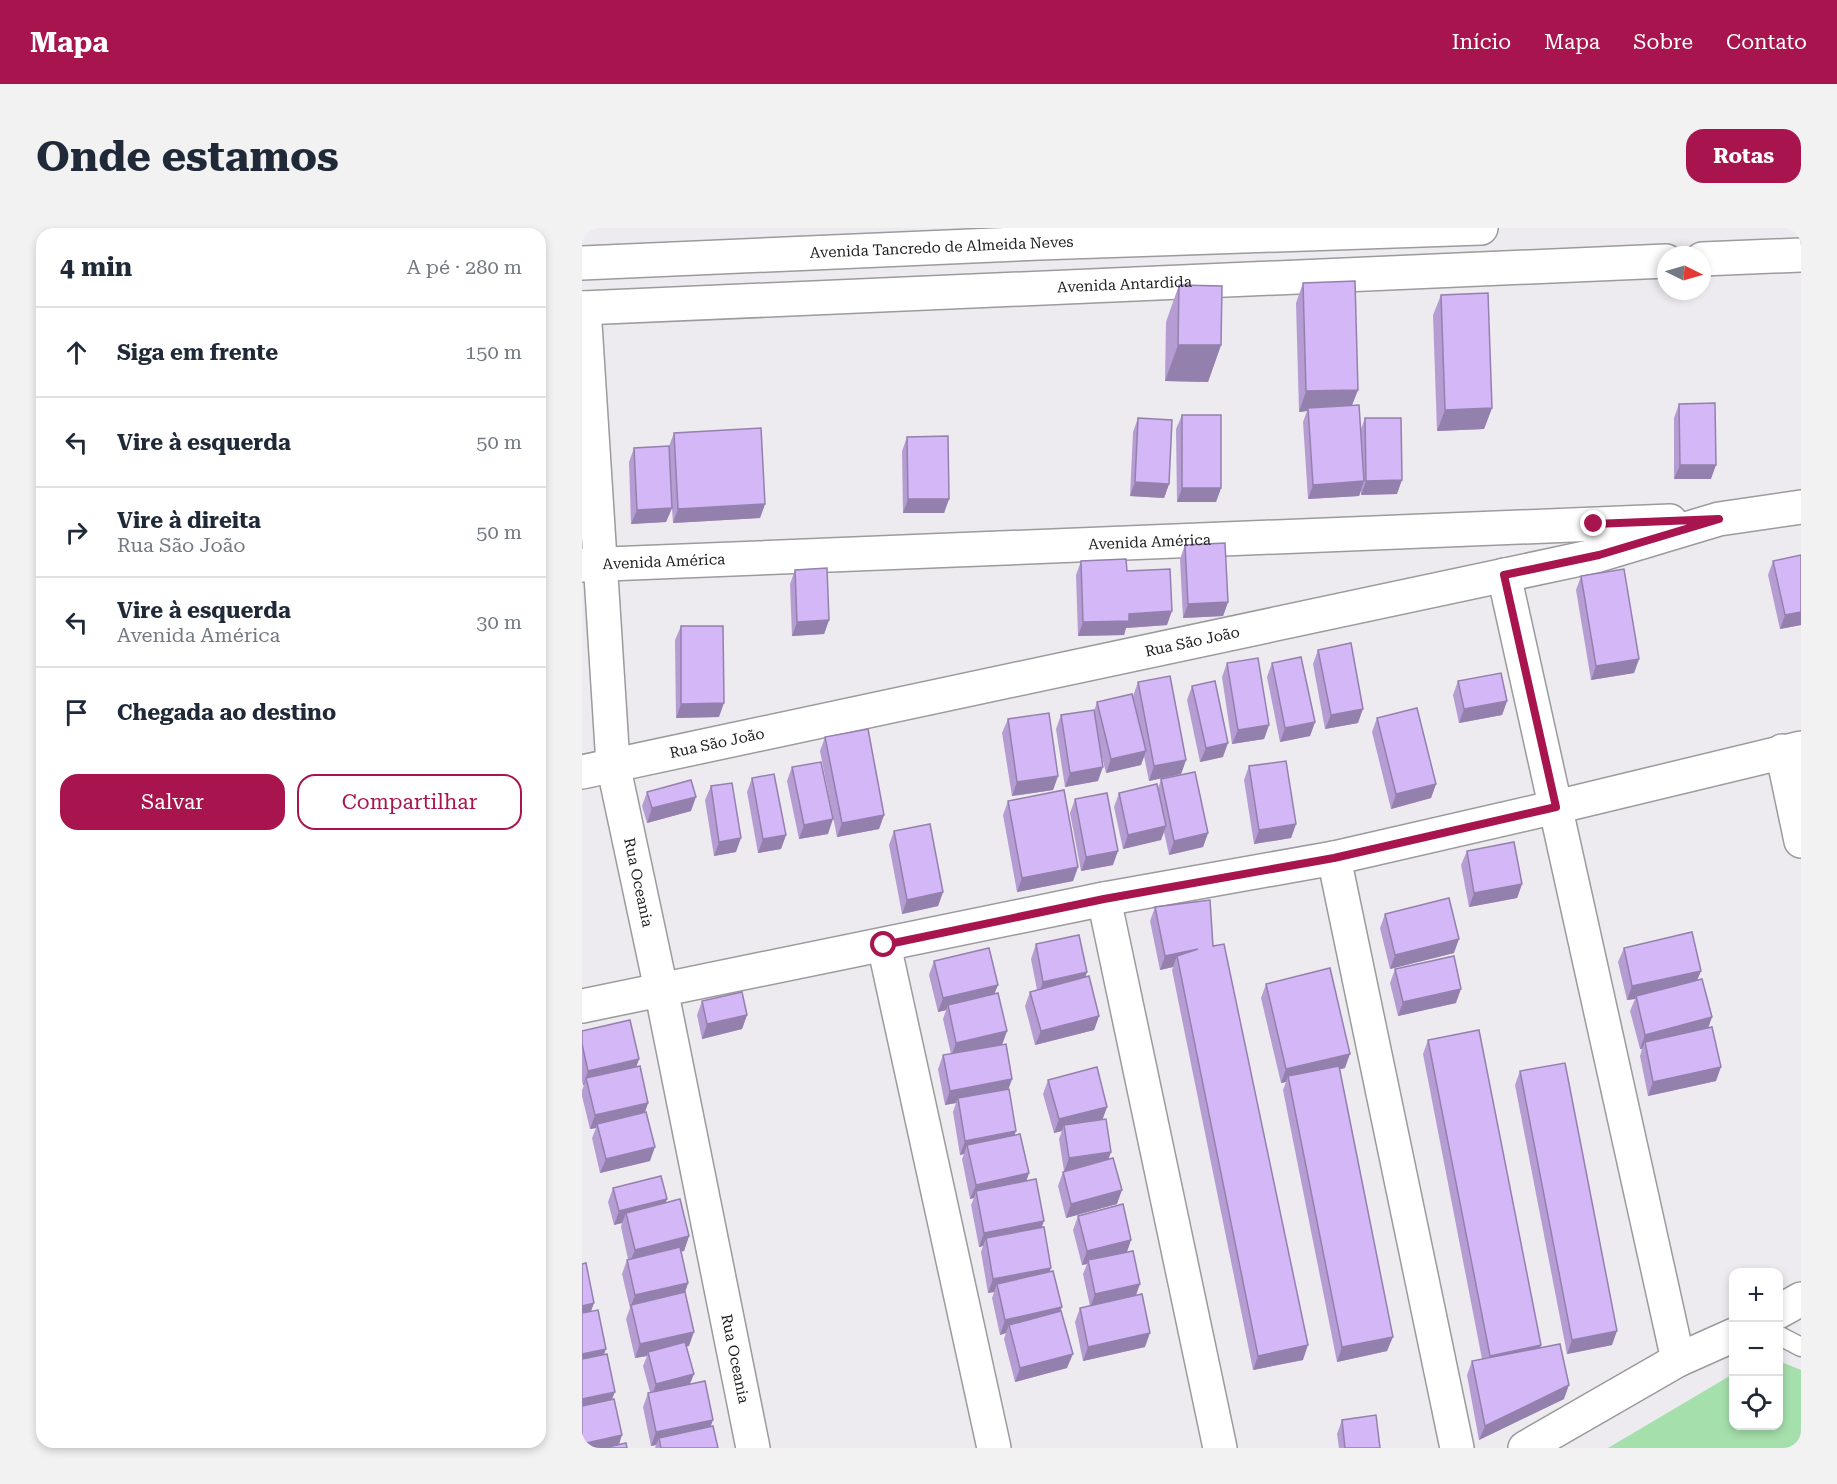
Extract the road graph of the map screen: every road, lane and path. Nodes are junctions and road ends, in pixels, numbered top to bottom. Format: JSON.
{"nodes":[{"id":1,"x":1481,"y":228,"type":"edge"},
{"id":2,"x":1038,"y":236,"type":"edge"},
{"id":3,"x":1801,"y":255,"type":"edge"},
{"id":4,"x":1711,"y":259,"type":"edge"},
{"id":5,"x":1657,"y":261,"type":"edge"},
{"id":6,"x":582,"y":264,"type":"edge"},
{"id":7,"x":583,"y":308,"type":"edge"},
{"id":8,"x":1801,"y":507,"type":"edge"},
{"id":9,"x":1719,"y":519,"type":"junction"},
{"id":10,"x":591,"y":565,"type":"edge"},
{"id":11,"x":1504,"y":575,"type":"junction"},
{"id":12,"x":1791,"y":750,"type":"edge"},
{"id":13,"x":613,"y":764,"type":"junction"},
{"id":14,"x":582,"y":772,"type":"edge"},
{"id":15,"x":1556,"y":807,"type":"junction"},
{"id":16,"x":1801,"y":841,"type":"edge"},
{"id":17,"x":1334,"y":858,"type":"junction"},
{"id":18,"x":1104,"y":899,"type":"junction"},
{"id":19,"x":884,"y":945,"type":"junction"},
{"id":20,"x":661,"y":989,"type":"junction"},
{"id":21,"x":582,"y":1006,"type":"edge"},
{"id":22,"x":1801,"y":1299,"type":"edge"},
{"id":23,"x":1783,"y":1310,"type":"edge"},
{"id":24,"x":1729,"y":1337,"type":"edge"},
{"id":25,"x":1783,"y":1337,"type":"edge"},
{"id":26,"x":1801,"y":1347,"type":"edge"},
{"id":27,"x":1678,"y":1360,"type":"junction"},
{"id":28,"x":753,"y":1448,"type":"edge"},
{"id":29,"x":994,"y":1448,"type":"edge"},
{"id":30,"x":1220,"y":1448,"type":"edge"},
{"id":31,"x":1457,"y":1448,"type":"edge"},
{"id":32,"x":1525,"y":1448,"type":"edge"}],
"edges":[{"from":1,"to":2,"type":"street","name":"Avenida Tancredo de Almeida Neves"},
{"from":2,"to":6,"type":"street","name":"Avenida Tancredo de Almeida Neves"},
{"from":3,"to":4,"type":"street"},
{"from":5,"to":7,"type":"street","name":"Avenida Antardida"},
{"from":7,"to":10,"type":"street","name":"Rua Oceania"},
{"from":8,"to":9,"type":"street","name":"Rua São João"},
{"from":9,"to":10,"type":"street","name":"Avenida América"},
{"from":9,"to":11,"type":"street","name":"Rua São João"},
{"from":10,"to":13,"type":"street","name":"Rua Oceania"},
{"from":11,"to":13,"type":"street","name":"Rua São João"},
{"from":11,"to":15,"type":"street"},
{"from":12,"to":15,"type":"street"},
{"from":12,"to":16,"type":"street"},
{"from":13,"to":14,"type":"street","name":"Rua São João"},
{"from":13,"to":20,"type":"street","name":"Rua Oceania"},
{"from":15,"to":17,"type":"street"},
{"from":15,"to":27,"type":"street"},
{"from":17,"to":18,"type":"street"},
{"from":17,"to":31,"type":"street"},
{"from":18,"to":19,"type":"street"},
{"from":18,"to":30,"type":"street"},
{"from":19,"to":20,"type":"street"},
{"from":19,"to":29,"type":"street"},
{"from":20,"to":21,"type":"street"},
{"from":20,"to":28,"type":"street","name":"Rua Oceania"},
{"from":22,"to":23,"type":"street"},
{"from":24,"to":27,"type":"street"},
{"from":25,"to":26,"type":"lane"},
{"from":27,"to":32,"type":"street"}]}
